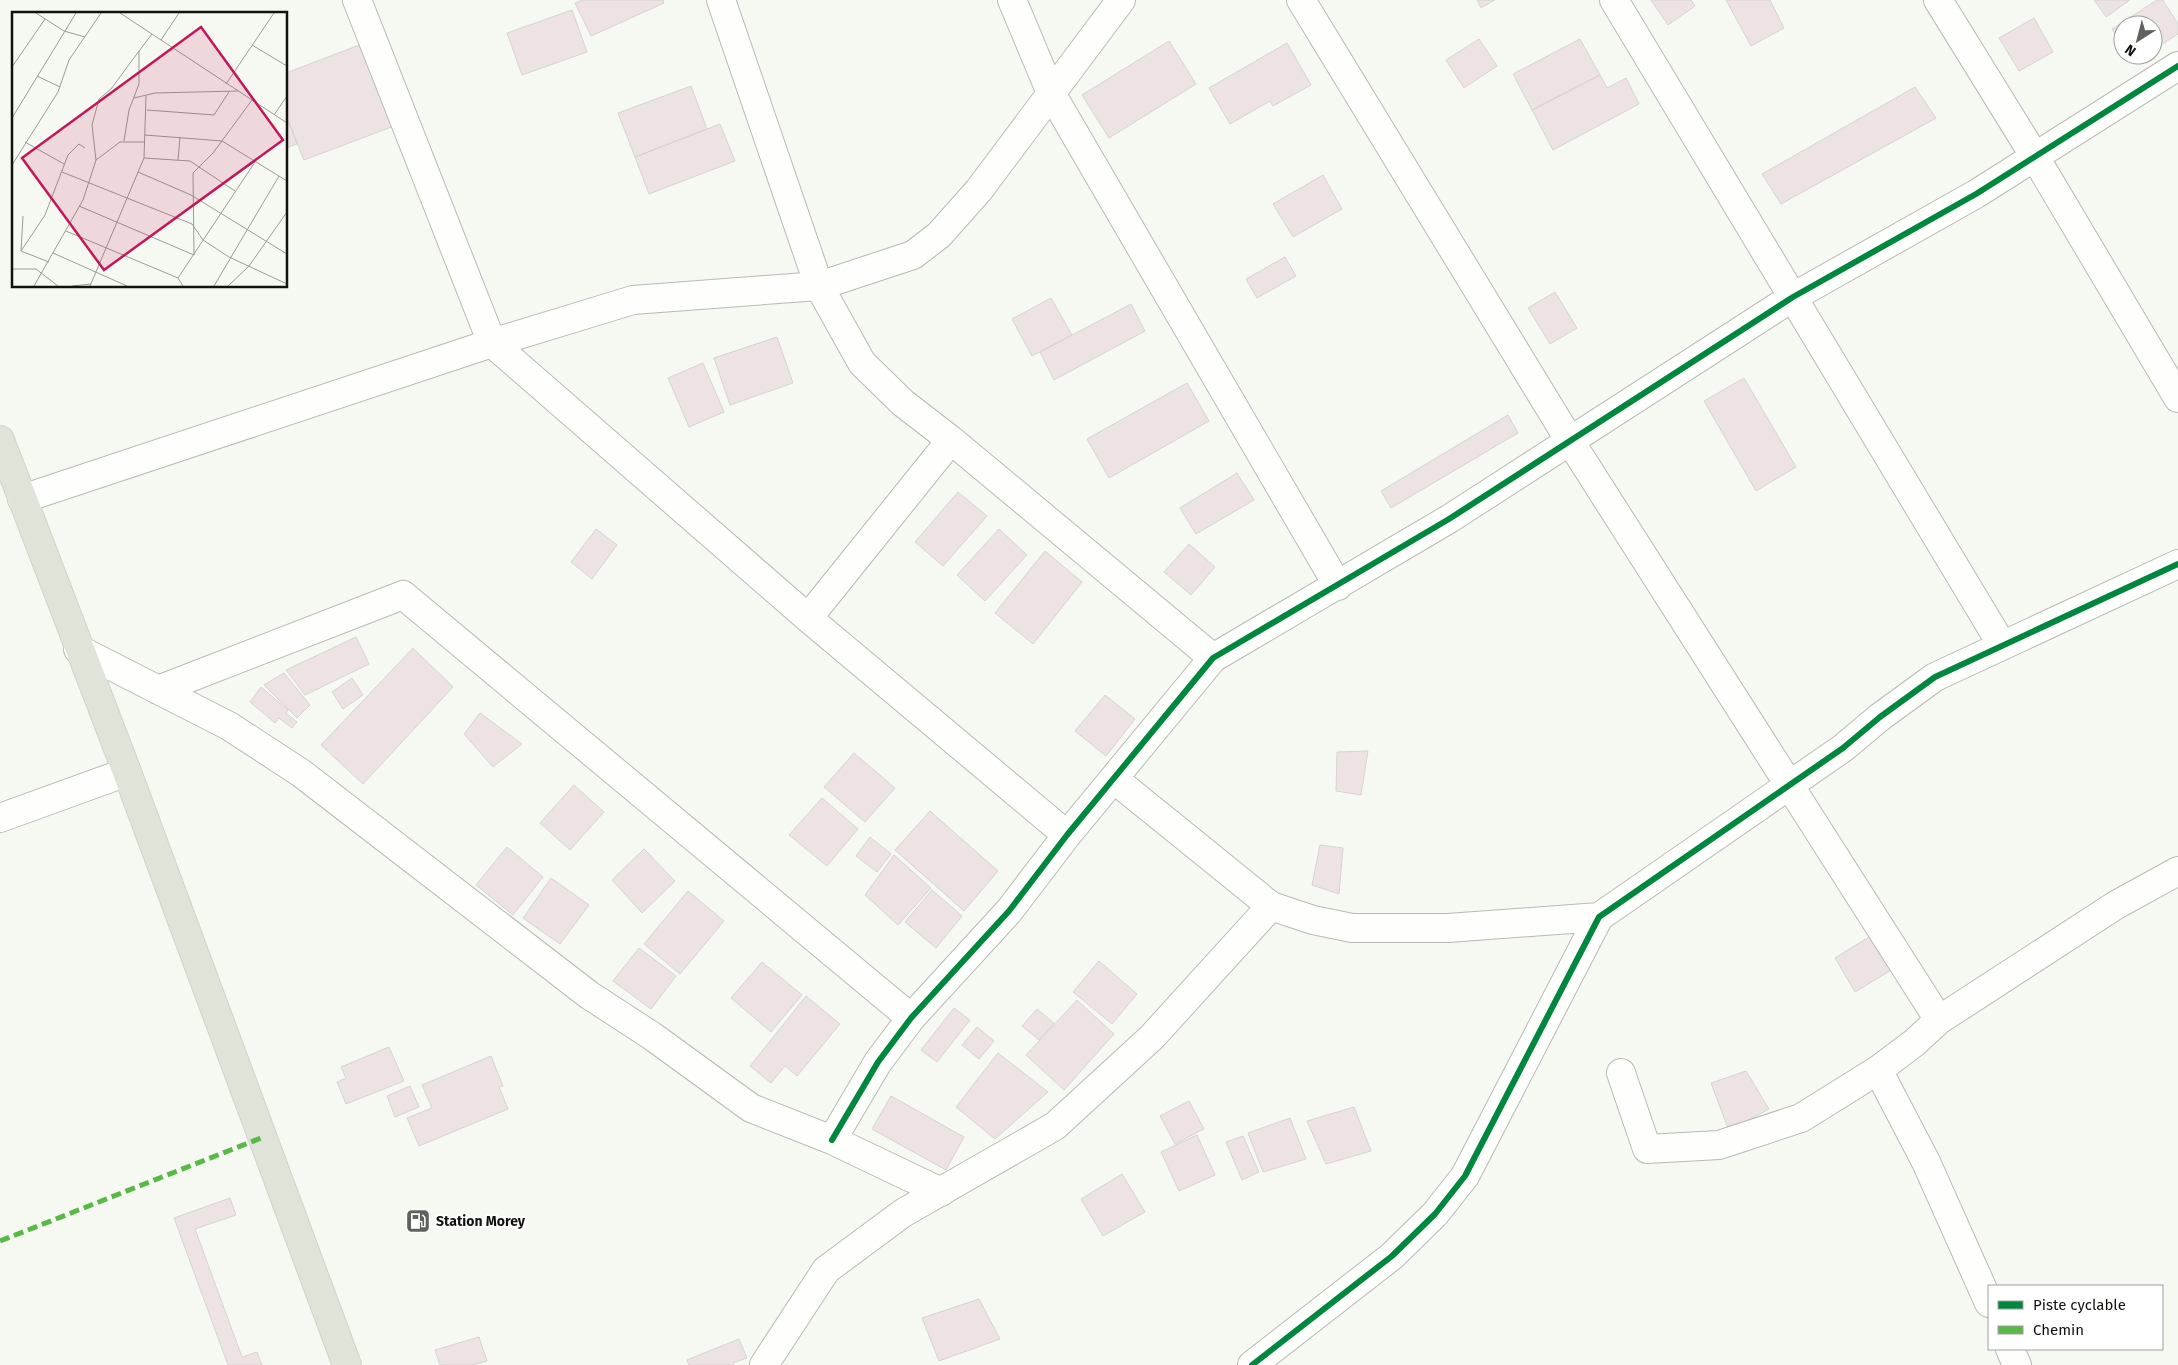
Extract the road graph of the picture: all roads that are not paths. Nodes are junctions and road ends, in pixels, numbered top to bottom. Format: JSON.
{"nodes":[{"id":1,"x":356,"y":0,"type":"edge"},
{"id":2,"x":721,"y":0,"type":"edge"},
{"id":3,"x":1012,"y":0,"type":"edge"},
{"id":4,"x":1121,"y":0,"type":"edge"},
{"id":5,"x":1301,"y":0,"type":"edge"},
{"id":6,"x":1614,"y":0,"type":"edge"},
{"id":7,"x":1938,"y":0,"type":"edge"},
{"id":8,"x":2178,"y":66,"type":"edge"},
{"id":9,"x":1052,"y":93,"type":"junction"},
{"id":10,"x":2035,"y":157,"type":"junction"},
{"id":11,"x":819,"y":286,"type":"junction"},
{"id":12,"x":1793,"y":297,"type":"junction"},
{"id":13,"x":492,"y":343,"type":"junction"},
{"id":14,"x":2178,"y":398,"type":"edge"},
{"id":15,"x":0,"y":440,"type":"edge"},
{"id":16,"x":951,"y":440,"type":"junction"},
{"id":17,"x":1570,"y":441,"type":"junction"},
{"id":18,"x":22,"y":498,"type":"junction"},
{"id":19,"x":2178,"y":564,"type":"edge"},
{"id":20,"x":1338,"y":586,"type":"junction"},
{"id":21,"x":808,"y":618,"type":"junction"},
{"id":22,"x":2002,"y":645,"type":"junction"},
{"id":23,"x":78,"y":649,"type":"junction"},
{"id":24,"x":1213,"y":658,"type":"junction"},
{"id":25,"x":158,"y":690,"type":"junction"},
{"id":26,"x":127,"y":772,"type":"junction"},
{"id":27,"x":1114,"y":779,"type":"junction"},
{"id":28,"x":1789,"y":785,"type":"junction"},
{"id":29,"x":0,"y":818,"type":"edge"},
{"id":30,"x":1067,"y":835,"type":"junction"},
{"id":31,"x":2178,"y":872,"type":"edge"},
{"id":32,"x":1271,"y":906,"type":"junction"},
{"id":33,"x":1598,"y":917,"type":"junction"},
{"id":34,"x":911,"y":1018,"type":"junction"},
{"id":35,"x":1939,"y":1020,"type":"junction"},
{"id":36,"x":1878,"y":1070,"type":"junction"},
{"id":37,"x":1621,"y":1073,"type":"dead end"},
{"id":38,"x":832,"y":1140,"type":"junction"},
{"id":39,"x":941,"y":1192,"type":"junction"},
{"id":40,"x":1988,"y":1301,"type":"edge"},
{"id":41,"x":2010,"y":1350,"type":"edge"},
{"id":42,"x":346,"y":1365,"type":"edge"},
{"id":43,"x":764,"y":1365,"type":"edge"},
{"id":44,"x":1252,"y":1365,"type":"edge"},
{"id":45,"x":2017,"y":1365,"type":"edge"}],
"edges":[{"from":1,"to":13,"type":"street"},
{"from":2,"to":11,"type":"street"},
{"from":3,"to":9,"type":"street"},
{"from":4,"to":9,"type":"street"},
{"from":5,"to":17,"type":"street"},
{"from":6,"to":12,"type":"street"},
{"from":7,"to":10,"type":"street"},
{"from":8,"to":10,"type":"street"},
{"from":9,"to":11,"type":"street"},
{"from":9,"to":20,"type":"street"},
{"from":10,"to":12,"type":"street"},
{"from":10,"to":14,"type":"street"},
{"from":11,"to":13,"type":"street"},
{"from":11,"to":16,"type":"street"},
{"from":12,"to":17,"type":"street"},
{"from":12,"to":22,"type":"street"},
{"from":13,"to":18,"type":"street"},
{"from":13,"to":21,"type":"street"},
{"from":15,"to":18,"type":"main road"},
{"from":16,"to":21,"type":"street"},
{"from":16,"to":24,"type":"street"},
{"from":17,"to":20,"type":"street"},
{"from":17,"to":28,"type":"street"},
{"from":18,"to":23,"type":"main road"},
{"from":19,"to":22,"type":"street"},
{"from":20,"to":24,"type":"street"},
{"from":21,"to":30,"type":"street"},
{"from":22,"to":28,"type":"street"},
{"from":23,"to":25,"type":"street"},
{"from":23,"to":26,"type":"main road"},
{"from":24,"to":27,"type":"street"},
{"from":25,"to":34,"type":"street"},
{"from":25,"to":38,"type":"street"},
{"from":26,"to":29,"type":"street"},
{"from":26,"to":42,"type":"main road"},
{"from":27,"to":30,"type":"street"},
{"from":27,"to":32,"type":"street"},
{"from":28,"to":33,"type":"street"},
{"from":28,"to":35,"type":"street"},
{"from":30,"to":34,"type":"street"},
{"from":31,"to":35,"type":"street"},
{"from":32,"to":33,"type":"street"},
{"from":32,"to":39,"type":"street"},
{"from":33,"to":44,"type":"street"},
{"from":34,"to":38,"type":"street"},
{"from":35,"to":36,"type":"street"},
{"from":36,"to":37,"type":"street"},
{"from":36,"to":40,"type":"street"},
{"from":38,"to":39,"type":"street"},
{"from":39,"to":43,"type":"street"},
{"from":41,"to":45,"type":"street"}]}
